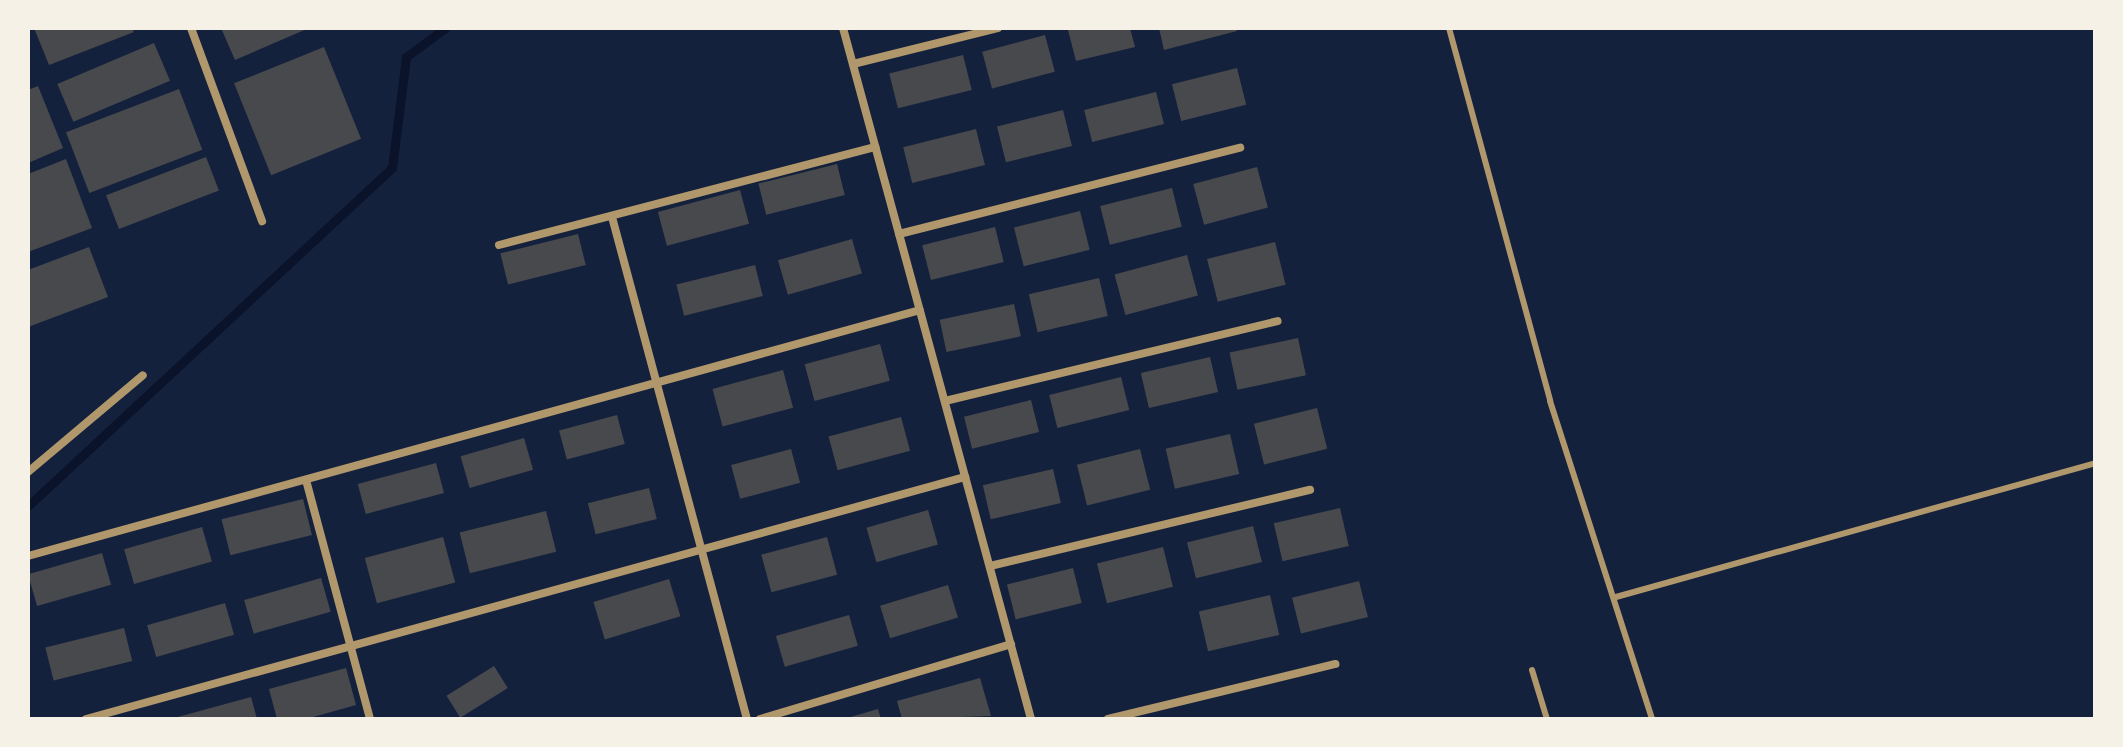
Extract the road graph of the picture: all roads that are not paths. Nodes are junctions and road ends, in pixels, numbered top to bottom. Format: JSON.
{"nodes":[{"id":1,"x":191,"y":28,"type":"edge"},
{"id":2,"x":843,"y":28,"type":"edge"},
{"id":3,"x":998,"y":28,"type":"edge"},
{"id":4,"x":1449,"y":28,"type":"edge"},
{"id":5,"x":853,"y":64,"type":"junction"},
{"id":6,"x":875,"y":147,"type":"junction"},
{"id":7,"x":1240,"y":148,"type":"dead end"},
{"id":8,"x":612,"y":217,"type":"junction"},
{"id":9,"x":262,"y":221,"type":"dead end"},
{"id":10,"x":899,"y":234,"type":"junction"},
{"id":11,"x":499,"y":245,"type":"dead end"},
{"id":12,"x":920,"y":310,"type":"junction"},
{"id":13,"x":1278,"y":321,"type":"dead end"},
{"id":14,"x":143,"y":375,"type":"dead end"},
{"id":15,"x":657,"y":383,"type":"junction"},
{"id":16,"x":945,"y":401,"type":"junction"},
{"id":17,"x":2095,"y":463,"type":"edge"},
{"id":18,"x":28,"y":472,"type":"edge"},
{"id":19,"x":965,"y":477,"type":"junction"},
{"id":20,"x":306,"y":480,"type":"junction"},
{"id":21,"x":1310,"y":490,"type":"dead end"},
{"id":22,"x":702,"y":549,"type":"junction"},
{"id":23,"x":28,"y":556,"type":"edge"},
{"id":24,"x":990,"y":566,"type":"junction"},
{"id":25,"x":1616,"y":597,"type":"junction"},
{"id":26,"x":1011,"y":644,"type":"junction"},
{"id":27,"x":351,"y":646,"type":"junction"},
{"id":28,"x":1335,"y":664,"type":"dead end"},
{"id":29,"x":1532,"y":670,"type":"dead end"},
{"id":30,"x":86,"y":719,"type":"edge"},
{"id":31,"x":370,"y":719,"type":"edge"},
{"id":32,"x":747,"y":719,"type":"edge"},
{"id":33,"x":760,"y":719,"type":"edge"},
{"id":34,"x":1031,"y":719,"type":"edge"},
{"id":35,"x":1108,"y":719,"type":"edge"},
{"id":36,"x":1547,"y":719,"type":"edge"},
{"id":37,"x":1652,"y":719,"type":"edge"}],
"edges":[{"from":1,"to":9,"type":"street"},
{"from":2,"to":5,"type":"street"},
{"from":3,"to":5,"type":"street"},
{"from":4,"to":25,"type":"lane"},
{"from":5,"to":6,"type":"street"},
{"from":6,"to":8,"type":"street"},
{"from":6,"to":10,"type":"street"},
{"from":7,"to":10,"type":"street"},
{"from":8,"to":11,"type":"street"},
{"from":8,"to":15,"type":"street"},
{"from":10,"to":12,"type":"street"},
{"from":12,"to":15,"type":"street"},
{"from":12,"to":16,"type":"street"},
{"from":13,"to":16,"type":"street"},
{"from":14,"to":18,"type":"street"},
{"from":15,"to":20,"type":"street"},
{"from":15,"to":22,"type":"street"},
{"from":16,"to":19,"type":"street"},
{"from":17,"to":25,"type":"lane"},
{"from":19,"to":22,"type":"street"},
{"from":19,"to":24,"type":"street"},
{"from":20,"to":23,"type":"street"},
{"from":20,"to":27,"type":"street"},
{"from":21,"to":24,"type":"street"},
{"from":22,"to":27,"type":"street"},
{"from":22,"to":32,"type":"street"},
{"from":24,"to":26,"type":"street"},
{"from":25,"to":37,"type":"lane"},
{"from":26,"to":33,"type":"street"},
{"from":26,"to":34,"type":"street"},
{"from":27,"to":30,"type":"street"},
{"from":27,"to":31,"type":"street"},
{"from":28,"to":35,"type":"street"},
{"from":29,"to":36,"type":"lane"}]}
